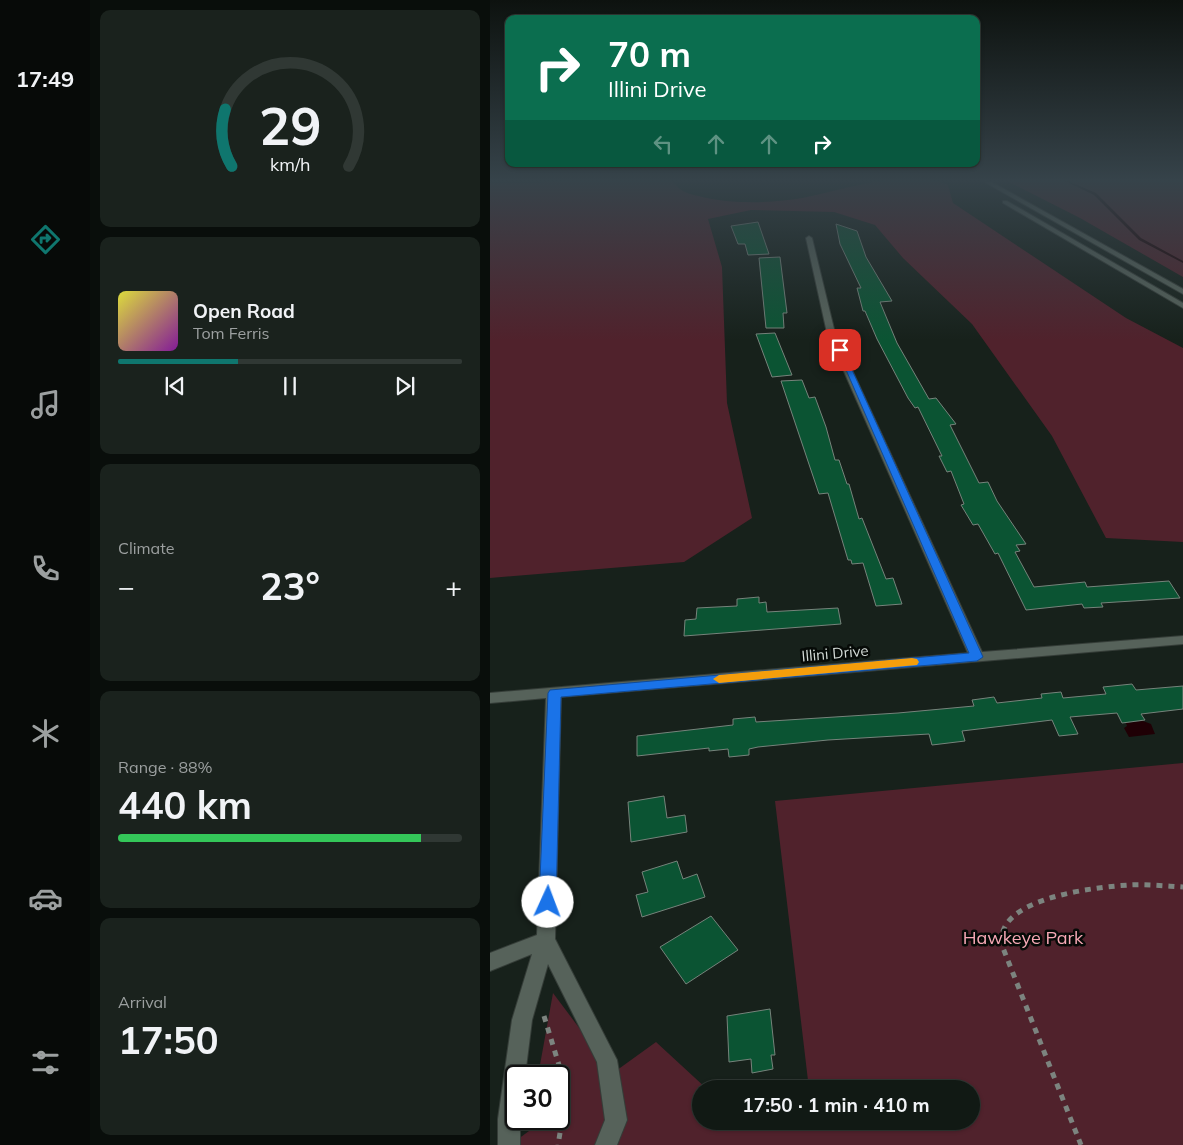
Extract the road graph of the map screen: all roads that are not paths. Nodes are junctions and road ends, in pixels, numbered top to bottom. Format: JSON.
{"nodes":[{"id":1,"x":1058,"y":233,"type":"edge"},
{"id":2,"x":1080,"y":233,"type":"edge"},
{"id":3,"x":809,"y":238,"type":"dead end"},
{"id":4,"x":1183,"y":292,"type":"edge"},
{"id":5,"x":1183,"y":306,"type":"edge"},
{"id":6,"x":1183,"y":640,"type":"edge"},
{"id":7,"x":977,"y":657,"type":"junction"},
{"id":8,"x":554,"y":693,"type":"junction"},
{"id":9,"x":490,"y":698,"type":"edge"},
{"id":10,"x":546,"y":940,"type":"junction"},
{"id":11,"x":490,"y":962,"type":"edge"},
{"id":12,"x":508,"y":1145,"type":"edge"},
{"id":13,"x":606,"y":1145,"type":"edge"}],
"edges":[{"from":1,"to":5,"type":"street"},
{"from":2,"to":4,"type":"street"},
{"from":3,"to":7,"type":"street"},
{"from":6,"to":7,"type":"street","name":"Illini Drive"},
{"from":7,"to":8,"type":"street","name":"Illini Drive"},
{"from":8,"to":9,"type":"street","name":"Illini Drive"},
{"from":8,"to":10,"type":"street"},
{"from":10,"to":11,"type":"street"},
{"from":10,"to":12,"type":"street"},
{"from":10,"to":13,"type":"street"}]}
